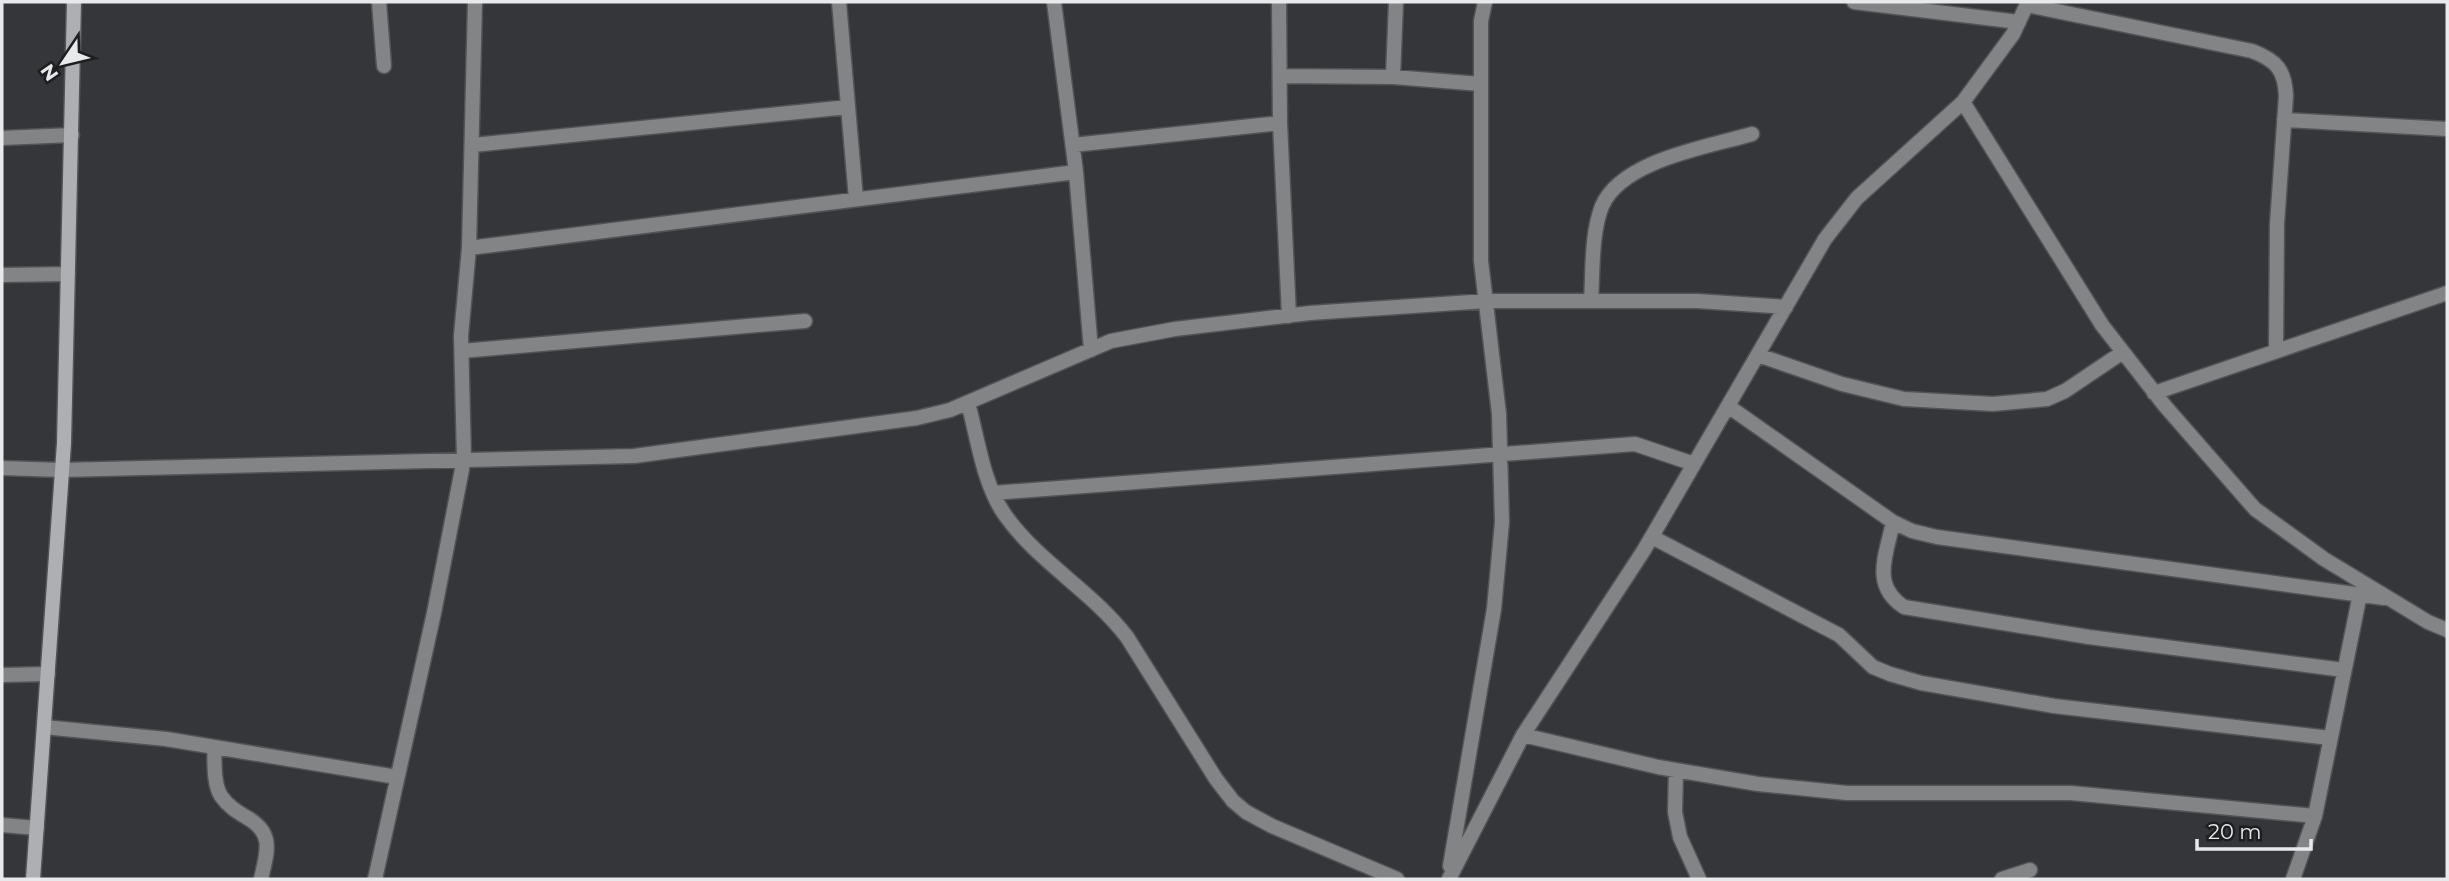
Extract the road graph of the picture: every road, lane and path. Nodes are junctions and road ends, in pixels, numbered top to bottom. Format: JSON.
{"nodes":[{"id":1,"x":75,"y":2,"type":"edge"},
{"id":2,"x":379,"y":2,"type":"edge"},
{"id":3,"x":475,"y":2,"type":"edge"},
{"id":4,"x":839,"y":2,"type":"edge"},
{"id":5,"x":1054,"y":2,"type":"edge"},
{"id":6,"x":1279,"y":2,"type":"edge"},
{"id":7,"x":1395,"y":2,"type":"edge"},
{"id":8,"x":1854,"y":2,"type":"edge"},
{"id":9,"x":1485,"y":3,"type":"edge"},
{"id":10,"x":2027,"y":3,"type":"edge"},
{"id":11,"x":2019,"y":22,"type":"junction"},
{"id":12,"x":384,"y":66,"type":"dead end"},
{"id":13,"x":1280,"y":76,"type":"junction"},
{"id":14,"x":1394,"y":76,"type":"junction"},
{"id":15,"x":1481,"y":84,"type":"junction"},
{"id":16,"x":1963,"y":102,"type":"junction"},
{"id":17,"x":848,"y":107,"type":"junction"},
{"id":18,"x":2284,"y":120,"type":"junction"},
{"id":19,"x":1280,"y":123,"type":"junction"},
{"id":20,"x":2447,"y":129,"type":"edge"},
{"id":21,"x":1752,"y":134,"type":"dead end"},
{"id":22,"x":72,"y":135,"type":"junction"},
{"id":23,"x":2,"y":138,"type":"edge"},
{"id":24,"x":473,"y":145,"type":"junction"},
{"id":25,"x":1073,"y":145,"type":"junction"},
{"id":26,"x":1076,"y":172,"type":"junction"},
{"id":27,"x":856,"y":200,"type":"junction"},
{"id":28,"x":469,"y":248,"type":"junction"},
{"id":29,"x":68,"y":274,"type":"junction"},
{"id":30,"x":2,"y":275,"type":"edge"},
{"id":31,"x":2447,"y":293,"type":"edge"},
{"id":32,"x":1486,"y":301,"type":"junction"},
{"id":33,"x":1591,"y":301,"type":"junction"},
{"id":34,"x":1786,"y":307,"type":"junction"},
{"id":35,"x":1289,"y":316,"type":"junction"},
{"id":36,"x":805,"y":321,"type":"dead end"},
{"id":37,"x":1091,"y":350,"type":"junction"},
{"id":38,"x":462,"y":351,"type":"junction"},
{"id":39,"x":2277,"y":351,"type":"junction"},
{"id":40,"x":2123,"y":352,"type":"junction"},
{"id":41,"x":1758,"y":355,"type":"junction"},
{"id":42,"x":2154,"y":393,"type":"junction"},
{"id":43,"x":968,"y":403,"type":"junction"},
{"id":44,"x":1728,"y":406,"type":"junction"},
{"id":45,"x":1500,"y":454,"type":"junction"},
{"id":46,"x":464,"y":459,"type":"junction"},
{"id":47,"x":1694,"y":464,"type":"junction"},
{"id":48,"x":2,"y":468,"type":"edge"},
{"id":49,"x":61,"y":470,"type":"junction"},
{"id":50,"x":993,"y":493,"type":"junction"},
{"id":51,"x":1893,"y":522,"type":"junction"},
{"id":52,"x":1652,"y":537,"type":"junction"},
{"id":53,"x":2360,"y":594,"type":"junction"},
{"id":54,"x":2389,"y":598,"type":"junction"},
{"id":55,"x":2447,"y":630,"type":"edge"},
{"id":56,"x":2344,"y":670,"type":"junction"},
{"id":57,"x":48,"y":674,"type":"junction"},
{"id":58,"x":2,"y":675,"type":"edge"},
{"id":59,"x":44,"y":727,"type":"junction"},
{"id":60,"x":1523,"y":735,"type":"junction"},
{"id":61,"x":2330,"y":738,"type":"junction"},
{"id":62,"x":214,"y":747,"type":"junction"},
{"id":63,"x":1676,"y":770,"type":"junction"},
{"id":64,"x":397,"y":777,"type":"junction"},
{"id":65,"x":2315,"y":816,"type":"junction"},
{"id":66,"x":2,"y":825,"type":"edge"},
{"id":67,"x":37,"y":828,"type":"junction"},
{"id":68,"x":2031,"y":870,"type":"dead end"},
{"id":69,"x":33,"y":879,"type":"edge"},
{"id":70,"x":261,"y":879,"type":"edge"},
{"id":71,"x":375,"y":879,"type":"edge"},
{"id":72,"x":1397,"y":879,"type":"edge"},
{"id":73,"x":1448,"y":879,"type":"edge"},
{"id":74,"x":1699,"y":879,"type":"edge"},
{"id":75,"x":2002,"y":879,"type":"edge"},
{"id":76,"x":2293,"y":879,"type":"edge"}],
"edges":[{"from":1,"to":22,"type":"street"},
{"from":2,"to":12,"type":"street"},
{"from":3,"to":24,"type":"street"},
{"from":4,"to":17,"type":"street"},
{"from":5,"to":25,"type":"street"},
{"from":6,"to":13,"type":"street"},
{"from":7,"to":14,"type":"street"},
{"from":8,"to":11,"type":"street"},
{"from":9,"to":15,"type":"street"},
{"from":10,"to":11,"type":"street"},
{"from":10,"to":18,"type":"street"},
{"from":11,"to":16,"type":"street"},
{"from":13,"to":14,"type":"street"},
{"from":13,"to":19,"type":"street"},
{"from":14,"to":15,"type":"street"},
{"from":15,"to":32,"type":"street"},
{"from":16,"to":34,"type":"street"},
{"from":16,"to":40,"type":"street"},
{"from":17,"to":24,"type":"street"},
{"from":17,"to":27,"type":"street"},
{"from":18,"to":20,"type":"street"},
{"from":18,"to":39,"type":"street"},
{"from":19,"to":25,"type":"street"},
{"from":19,"to":35,"type":"street"},
{"from":21,"to":33,"type":"street"},
{"from":22,"to":23,"type":"street"},
{"from":22,"to":29,"type":"street"},
{"from":24,"to":28,"type":"street"},
{"from":25,"to":26,"type":"street"},
{"from":26,"to":27,"type":"street"},
{"from":26,"to":37,"type":"street"},
{"from":27,"to":28,"type":"street"},
{"from":28,"to":38,"type":"street"},
{"from":29,"to":30,"type":"street"},
{"from":29,"to":49,"type":"street"},
{"from":31,"to":39,"type":"street"},
{"from":32,"to":33,"type":"street"},
{"from":32,"to":35,"type":"street"},
{"from":32,"to":45,"type":"street"},
{"from":33,"to":34,"type":"street"},
{"from":34,"to":41,"type":"street"},
{"from":35,"to":37,"type":"street"},
{"from":36,"to":38,"type":"street"},
{"from":37,"to":43,"type":"street"},
{"from":38,"to":46,"type":"street"},
{"from":39,"to":42,"type":"street"},
{"from":40,"to":41,"type":"street"},
{"from":40,"to":42,"type":"street"},
{"from":41,"to":44,"type":"street"},
{"from":42,"to":54,"type":"street"},
{"from":43,"to":46,"type":"street"},
{"from":43,"to":50,"type":"street"},
{"from":44,"to":47,"type":"street"},
{"from":44,"to":51,"type":"street"},
{"from":45,"to":47,"type":"street"},
{"from":45,"to":50,"type":"street"},
{"from":45,"to":73,"type":"street"},
{"from":46,"to":49,"type":"street"},
{"from":46,"to":64,"type":"street"},
{"from":47,"to":52,"type":"street"},
{"from":48,"to":49,"type":"street"},
{"from":49,"to":57,"type":"street"},
{"from":50,"to":72,"type":"street"},
{"from":51,"to":53,"type":"street"},
{"from":51,"to":56,"type":"street"},
{"from":52,"to":60,"type":"street"},
{"from":52,"to":61,"type":"street"},
{"from":53,"to":54,"type":"street"},
{"from":53,"to":56,"type":"street"},
{"from":54,"to":55,"type":"street"},
{"from":56,"to":61,"type":"street"},
{"from":57,"to":58,"type":"street"},
{"from":57,"to":59,"type":"street"},
{"from":59,"to":62,"type":"street"},
{"from":59,"to":67,"type":"street"},
{"from":60,"to":63,"type":"street"},
{"from":60,"to":73,"type":"street"},
{"from":61,"to":65,"type":"street"},
{"from":62,"to":64,"type":"street"},
{"from":62,"to":70,"type":"street"},
{"from":63,"to":65,"type":"street"},
{"from":63,"to":74,"type":"street"},
{"from":64,"to":71,"type":"street"},
{"from":65,"to":76,"type":"street"},
{"from":66,"to":67,"type":"street"},
{"from":67,"to":69,"type":"street"},
{"from":68,"to":75,"type":"street"}]}
